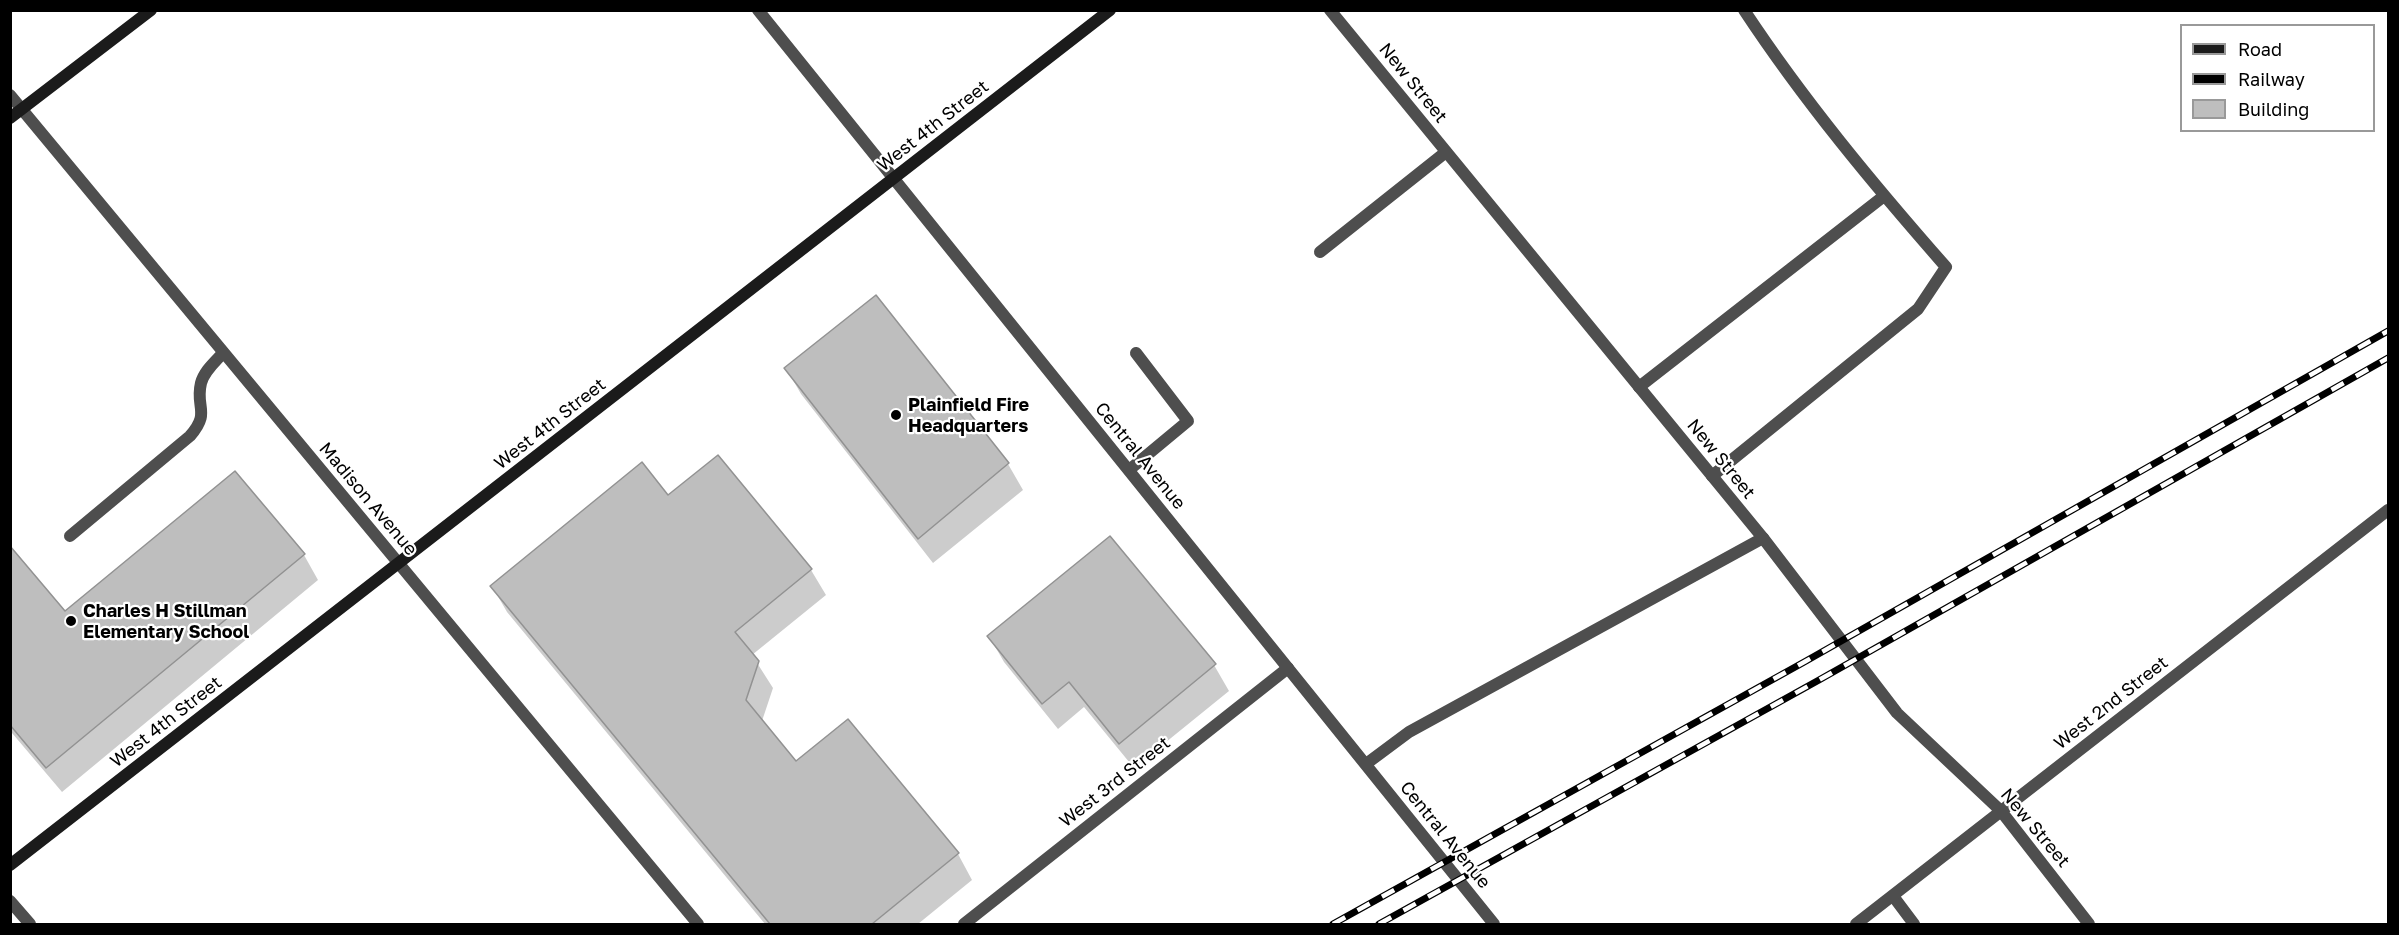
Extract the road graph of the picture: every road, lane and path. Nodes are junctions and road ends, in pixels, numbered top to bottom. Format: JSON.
{"nodes":[{"id":1,"x":152,"y":10,"type":"edge"},
{"id":2,"x":758,"y":10,"type":"edge"},
{"id":3,"x":1110,"y":10,"type":"edge"},
{"id":4,"x":1330,"y":10,"type":"edge"},
{"id":5,"x":1744,"y":10,"type":"edge"},
{"id":6,"x":10,"y":95,"type":"edge"},
{"id":7,"x":22,"y":110,"type":"junction"},
{"id":8,"x":10,"y":118,"type":"edge"},
{"id":9,"x":1446,"y":152,"type":"junction"},
{"id":10,"x":894,"y":179,"type":"junction"},
{"id":11,"x":1884,"y":196,"type":"junction"},
{"id":12,"x":1320,"y":252,"type":"dead end"},
{"id":13,"x":224,"y":353,"type":"junction"},
{"id":14,"x":1136,"y":353,"type":"dead end"},
{"id":15,"x":1639,"y":387,"type":"junction"},
{"id":16,"x":1129,"y":470,"type":"junction"},
{"id":17,"x":1712,"y":476,"type":"junction"},
{"id":18,"x":2388,"y":510,"type":"edge"},
{"id":19,"x":70,"y":536,"type":"dead end"},
{"id":20,"x":1763,"y":538,"type":"junction"},
{"id":21,"x":399,"y":564,"type":"junction"},
{"id":22,"x":1288,"y":668,"type":"junction"},
{"id":23,"x":1366,"y":764,"type":"junction"},
{"id":24,"x":2001,"y":811,"type":"junction"},
{"id":25,"x":10,"y":865,"type":"edge"},
{"id":26,"x":1893,"y":896,"type":"junction"},
{"id":27,"x":10,"y":901,"type":"edge"},
{"id":28,"x":30,"y":924,"type":"edge"},
{"id":29,"x":698,"y":924,"type":"edge"},
{"id":30,"x":964,"y":924,"type":"edge"},
{"id":31,"x":1494,"y":924,"type":"edge"},
{"id":32,"x":1856,"y":924,"type":"edge"},
{"id":33,"x":1914,"y":924,"type":"edge"},
{"id":34,"x":2089,"y":924,"type":"edge"}],
"edges":[{"from":1,"to":7,"type":"main road"},
{"from":2,"to":10,"type":"street","name":"Central Avenue"},
{"from":3,"to":10,"type":"main road","name":"West 4th Street"},
{"from":4,"to":9,"type":"street","name":"New Street"},
{"from":5,"to":11,"type":"street"},
{"from":6,"to":7,"type":"street","name":"Madison Avenue"},
{"from":7,"to":8,"type":"main road"},
{"from":7,"to":13,"type":"street","name":"Madison Avenue"},
{"from":9,"to":12,"type":"street"},
{"from":9,"to":15,"type":"street","name":"New Street"},
{"from":10,"to":16,"type":"street","name":"Central Avenue"},
{"from":10,"to":21,"type":"main road","name":"West 4th Street"},
{"from":11,"to":15,"type":"street"},
{"from":11,"to":17,"type":"street"},
{"from":13,"to":19,"type":"street"},
{"from":13,"to":21,"type":"street","name":"Madison Avenue"},
{"from":14,"to":16,"type":"street"},
{"from":15,"to":17,"type":"street","name":"New Street"},
{"from":16,"to":22,"type":"street","name":"Central Avenue"},
{"from":17,"to":20,"type":"street","name":"New Street"},
{"from":18,"to":24,"type":"street","name":"West 2nd Street"},
{"from":20,"to":23,"type":"street"},
{"from":20,"to":24,"type":"street","name":"New Street"},
{"from":21,"to":25,"type":"main road","name":"West 4th Street"},
{"from":21,"to":29,"type":"street","name":"Madison Avenue"},
{"from":22,"to":23,"type":"street","name":"Central Avenue"},
{"from":22,"to":30,"type":"street","name":"West 3rd Street"},
{"from":23,"to":31,"type":"street","name":"Central Avenue"},
{"from":24,"to":26,"type":"street","name":"West 2nd Street"},
{"from":24,"to":34,"type":"street","name":"New Street"},
{"from":26,"to":32,"type":"street","name":"West 2nd Street"},
{"from":26,"to":33,"type":"street"},
{"from":27,"to":28,"type":"street"}]}
